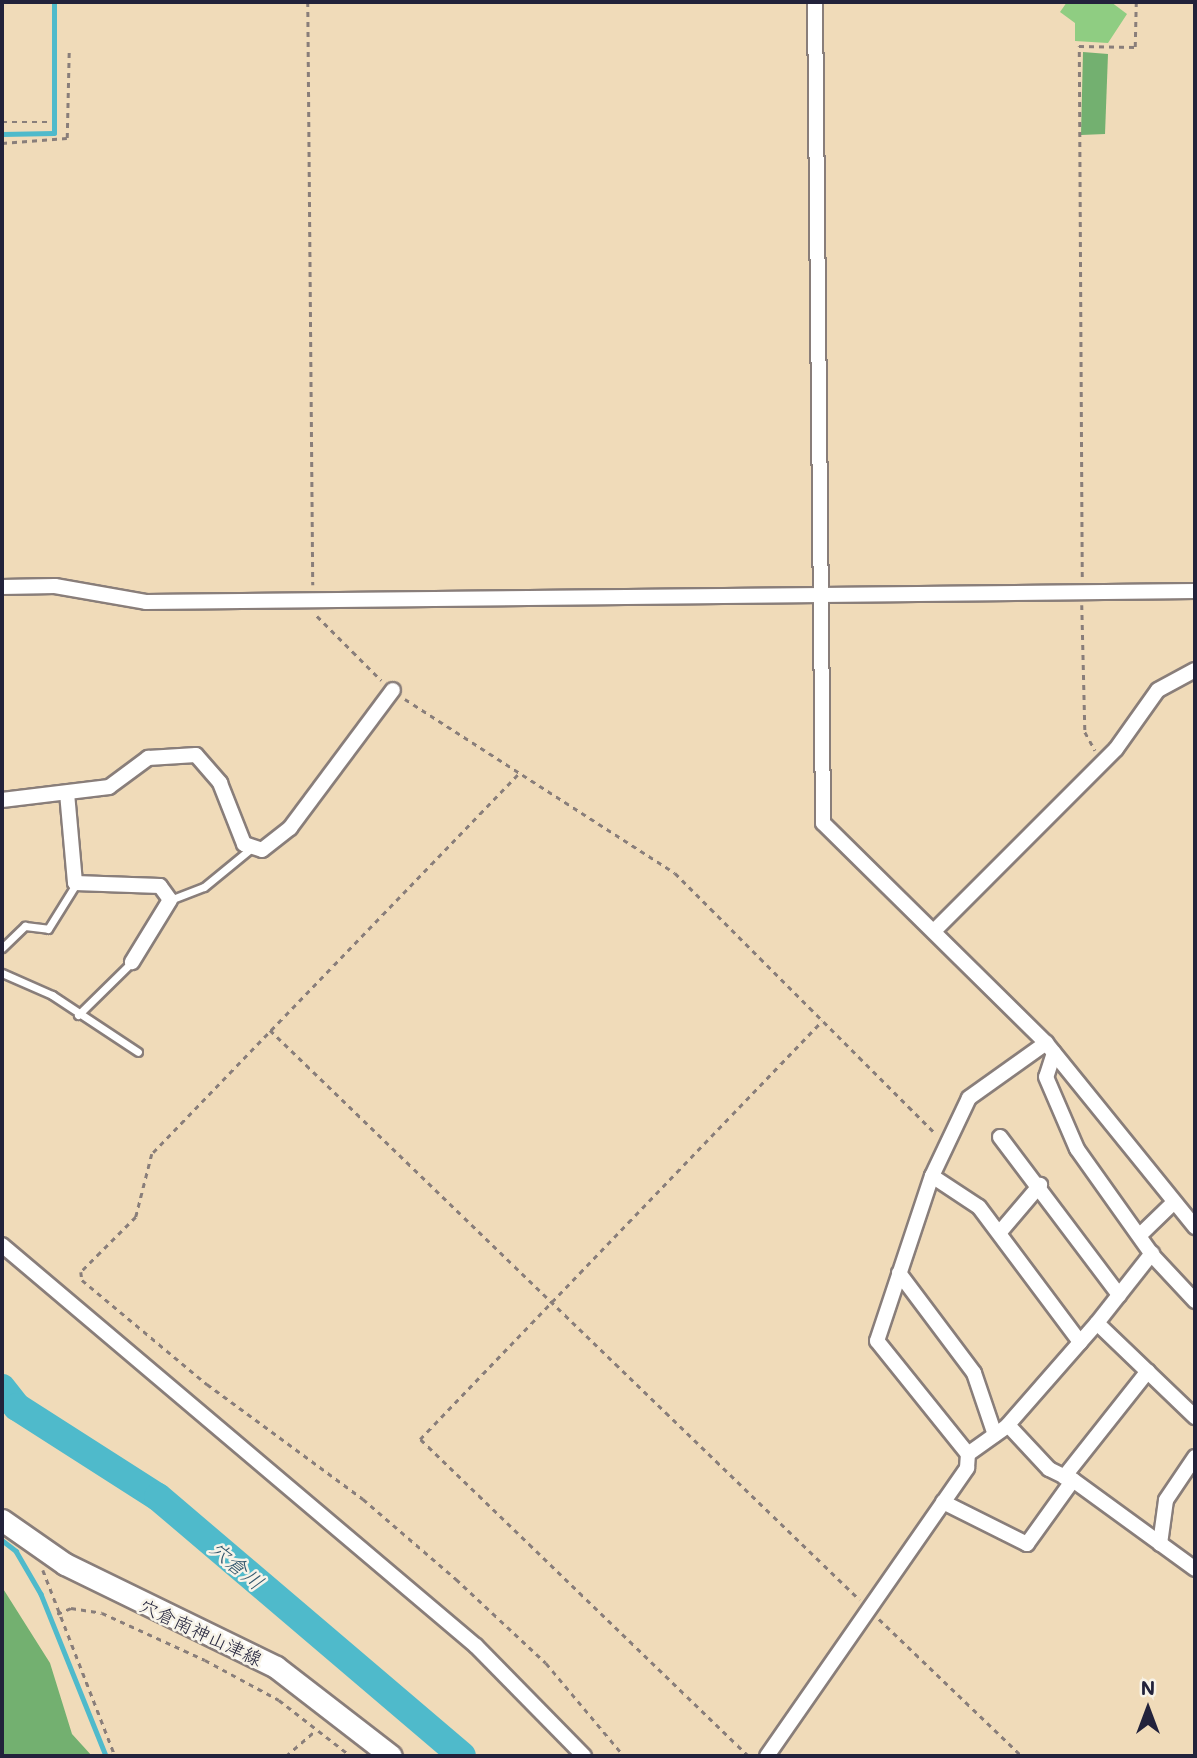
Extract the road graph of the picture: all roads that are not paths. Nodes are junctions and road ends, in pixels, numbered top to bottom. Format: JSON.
{"nodes":[{"id":1,"x":815,"y":2,"type":"edge"},
{"id":2,"x":2,"y":587,"type":"edge"},
{"id":3,"x":1195,"y":592,"type":"edge"},
{"id":4,"x":822,"y":596,"type":"junction"},
{"id":5,"x":1195,"y":670,"type":"edge"},
{"id":6,"x":393,"y":690,"type":"road end"},
{"id":7,"x":68,"y":793,"type":"junction"},
{"id":8,"x":2,"y":800,"type":"edge"},
{"id":9,"x":249,"y":850,"type":"junction"},
{"id":10,"x":76,"y":884,"type":"junction"},
{"id":11,"x":170,"y":900,"type":"junction"},
{"id":12,"x":934,"y":932,"type":"junction"},
{"id":13,"x":2,"y":948,"type":"edge"},
{"id":14,"x":132,"y":962,"type":"joint"},
{"id":15,"x":2,"y":974,"type":"edge"},
{"id":16,"x":79,"y":1015,"type":"junction"},
{"id":17,"x":1050,"y":1048,"type":"junction"},
{"id":18,"x":138,"y":1052,"type":"dead end"},
{"id":19,"x":1000,"y":1137,"type":"dead end"},
{"id":20,"x":932,"y":1176,"type":"junction"},
{"id":21,"x":1040,"y":1185,"type":"junction"},
{"id":22,"x":1172,"y":1204,"type":"junction"},
{"id":23,"x":1195,"y":1227,"type":"edge"},
{"id":24,"x":1000,"y":1232,"type":"junction"},
{"id":25,"x":1140,"y":1236,"type":"junction"},
{"id":26,"x":2,"y":1245,"type":"edge"},
{"id":27,"x":1152,"y":1253,"type":"junction"},
{"id":28,"x":899,"y":1273,"type":"junction"},
{"id":29,"x":1119,"y":1295,"type":"junction"},
{"id":30,"x":1195,"y":1301,"type":"edge"},
{"id":31,"x":1097,"y":1323,"type":"junction"},
{"id":32,"x":1080,"y":1342,"type":"junction"},
{"id":33,"x":1148,"y":1371,"type":"junction"},
{"id":34,"x":1195,"y":1417,"type":"edge"},
{"id":35,"x":1008,"y":1425,"type":"junction"},
{"id":36,"x":995,"y":1435,"type":"junction"},
{"id":37,"x":968,"y":1454,"type":"junction"},
{"id":38,"x":1195,"y":1457,"type":"edge"},
{"id":39,"x":1069,"y":1479,"type":"junction"},
{"id":40,"x":943,"y":1502,"type":"junction"},
{"id":41,"x":2,"y":1520,"type":"edge"},
{"id":42,"x":1160,"y":1544,"type":"junction"},
{"id":43,"x":1195,"y":1569,"type":"edge"},
{"id":44,"x":391,"y":1756,"type":"edge"},
{"id":45,"x":583,"y":1756,"type":"edge"},
{"id":46,"x":767,"y":1756,"type":"edge"}],
"edges":[{"from":1,"to":4,"type":"street"},
{"from":2,"to":4,"type":"street"},
{"from":3,"to":4,"type":"street"},
{"from":4,"to":12,"type":"street"},
{"from":5,"to":12,"type":"street"},
{"from":6,"to":9,"type":"street"},
{"from":7,"to":8,"type":"street"},
{"from":7,"to":9,"type":"street"},
{"from":7,"to":10,"type":"street"},
{"from":9,"to":11,"type":"lane"},
{"from":10,"to":11,"type":"street"},
{"from":10,"to":13,"type":"lane"},
{"from":11,"to":14,"type":"street"},
{"from":12,"to":17,"type":"street"},
{"from":14,"to":16,"type":"lane"},
{"from":15,"to":16,"type":"lane"},
{"from":16,"to":18,"type":"lane"},
{"from":17,"to":20,"type":"street"},
{"from":17,"to":22,"type":"street"},
{"from":17,"to":25,"type":"street"},
{"from":19,"to":21,"type":"street"},
{"from":20,"to":24,"type":"street"},
{"from":20,"to":28,"type":"street"},
{"from":21,"to":24,"type":"street"},
{"from":21,"to":29,"type":"street"},
{"from":22,"to":23,"type":"street"},
{"from":22,"to":25,"type":"street"},
{"from":24,"to":32,"type":"street"},
{"from":25,"to":27,"type":"street"},
{"from":26,"to":45,"type":"street"},
{"from":27,"to":29,"type":"street"},
{"from":27,"to":30,"type":"street"},
{"from":28,"to":36,"type":"street"},
{"from":28,"to":37,"type":"street"},
{"from":29,"to":31,"type":"street"},
{"from":31,"to":32,"type":"street"},
{"from":31,"to":33,"type":"street"},
{"from":32,"to":35,"type":"street"},
{"from":33,"to":34,"type":"street"},
{"from":33,"to":39,"type":"street"},
{"from":35,"to":36,"type":"street"},
{"from":35,"to":39,"type":"street"},
{"from":36,"to":37,"type":"street"},
{"from":37,"to":40,"type":"street"},
{"from":38,"to":42,"type":"street"},
{"from":39,"to":40,"type":"street"},
{"from":39,"to":42,"type":"street"},
{"from":40,"to":46,"type":"street"},
{"from":41,"to":44,"type":"main road","name":"穴倉南神山津線"},
{"from":42,"to":43,"type":"street"}]}
